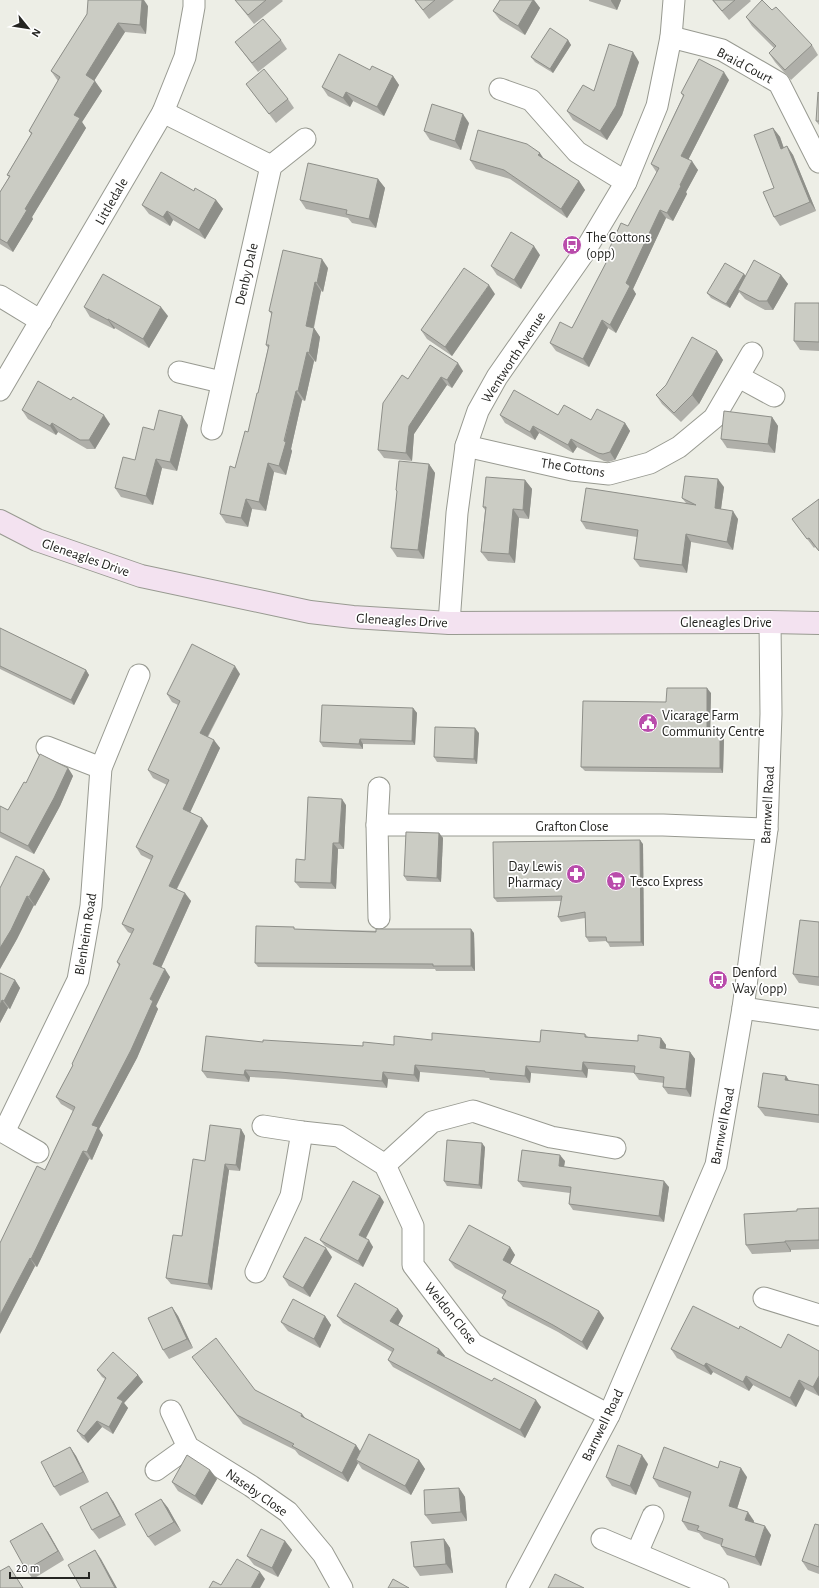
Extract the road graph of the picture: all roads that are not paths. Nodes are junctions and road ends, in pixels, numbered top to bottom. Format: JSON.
{"nodes":[{"id":1,"x":194,"y":0,"type":"edge"},
{"id":2,"x":674,"y":0,"type":"edge"},
{"id":3,"x":671,"y":37,"type":"junction"},
{"id":4,"x":500,"y":88,"type":"dead end"},
{"id":5,"x":163,"y":112,"type":"junction"},
{"id":6,"x":304,"y":139,"type":"dead end"},
{"id":7,"x":819,"y":162,"type":"edge"},
{"id":8,"x":271,"y":166,"type":"junction"},
{"id":9,"x":626,"y":182,"type":"junction"},
{"id":10,"x":0,"y":296,"type":"edge"},
{"id":11,"x":41,"y":322,"type":"junction"},
{"id":12,"x":752,"y":353,"type":"dead end"},
{"id":13,"x":179,"y":372,"type":"dead end"},
{"id":14,"x":739,"y":377,"type":"junction"},
{"id":15,"x":222,"y":382,"type":"junction"},
{"id":16,"x":0,"y":390,"type":"edge"},
{"id":17,"x":774,"y":396,"type":"dead end"},
{"id":18,"x":212,"y":429,"type":"dead end"},
{"id":19,"x":466,"y":446,"type":"junction"},
{"id":20,"x":0,"y":521,"type":"edge"},
{"id":21,"x":770,"y":622,"type":"junction"},
{"id":22,"x":449,"y":623,"type":"junction"},
{"id":23,"x":819,"y":624,"type":"edge"},
{"id":24,"x":139,"y":675,"type":"dead end"},
{"id":25,"x":47,"y":747,"type":"dead end"},
{"id":26,"x":101,"y":768,"type":"junction"},
{"id":27,"x":379,"y":788,"type":"dead end"},
{"id":28,"x":377,"y":825,"type":"junction"},
{"id":29,"x":767,"y":829,"type":"junction"},
{"id":30,"x":379,"y":918,"type":"dead end"},
{"id":31,"x":743,"y":1008,"type":"junction"},
{"id":32,"x":819,"y":1019,"type":"edge"},
{"id":33,"x":263,"y":1126,"type":"dead end"},
{"id":34,"x":2,"y":1131,"type":"edge"},
{"id":35,"x":302,"y":1132,"type":"junction"},
{"id":36,"x":615,"y":1148,"type":"dead end"},
{"id":37,"x":38,"y":1152,"type":"dead end"},
{"id":38,"x":385,"y":1166,"type":"junction"},
{"id":39,"x":256,"y":1272,"type":"dead end"},
{"id":40,"x":764,"y":1298,"type":"dead end"},
{"id":41,"x":819,"y":1315,"type":"edge"},
{"id":42,"x":171,"y":1411,"type":"dead end"},
{"id":43,"x":609,"y":1415,"type":"junction"},
{"id":44,"x":188,"y":1447,"type":"junction"},
{"id":45,"x":156,"y":1470,"type":"dead end"},
{"id":46,"x":653,"y":1516,"type":"dead end"},
{"id":47,"x":602,"y":1538,"type":"dead end"},
{"id":48,"x":638,"y":1553,"type":"junction"},
{"id":49,"x":342,"y":1588,"type":"edge"},
{"id":50,"x":517,"y":1588,"type":"edge"},
{"id":51,"x":718,"y":1588,"type":"edge"}],
"edges":[{"from":1,"to":5,"type":"street","name":"Littledale"},
{"from":2,"to":3,"type":"street","name":"Wentworth Avenue"},
{"from":3,"to":7,"type":"street","name":"Braid Court"},
{"from":3,"to":9,"type":"street","name":"Wentworth Avenue"},
{"from":4,"to":9,"type":"street"},
{"from":5,"to":8,"type":"street"},
{"from":5,"to":11,"type":"street","name":"Littledale"},
{"from":6,"to":8,"type":"street"},
{"from":8,"to":15,"type":"street","name":"Denby Dale"},
{"from":9,"to":19,"type":"street","name":"Wentworth Avenue"},
{"from":10,"to":11,"type":"street"},
{"from":11,"to":16,"type":"street","name":"Littledale"},
{"from":12,"to":14,"type":"street","name":"The Cottons"},
{"from":13,"to":15,"type":"street"},
{"from":14,"to":17,"type":"street"},
{"from":14,"to":19,"type":"street","name":"The Cottons"},
{"from":15,"to":18,"type":"street","name":"Denby Dale"},
{"from":19,"to":22,"type":"street","name":"Wentworth Avenue"},
{"from":20,"to":22,"type":"street","name":"Gleneagles Drive"},
{"from":21,"to":22,"type":"street","name":"Gleneagles Drive"},
{"from":21,"to":23,"type":"street","name":"Gleneagles Drive"},
{"from":21,"to":29,"type":"street","name":"Barnwell Road"},
{"from":24,"to":26,"type":"street","name":"Blenheim Road"},
{"from":25,"to":26,"type":"street"},
{"from":26,"to":34,"type":"street","name":"Blenheim Road"},
{"from":27,"to":28,"type":"street"},
{"from":28,"to":29,"type":"street","name":"Grafton Close"},
{"from":28,"to":30,"type":"street"},
{"from":29,"to":31,"type":"street","name":"Barnwell Road"},
{"from":31,"to":32,"type":"street"},
{"from":31,"to":43,"type":"street","name":"Barnwell Road"},
{"from":33,"to":35,"type":"street"},
{"from":34,"to":37,"type":"street","name":"Blenheim Road"},
{"from":35,"to":38,"type":"street"},
{"from":35,"to":39,"type":"street"},
{"from":36,"to":38,"type":"street"},
{"from":38,"to":43,"type":"street","name":"Weldon Close"},
{"from":40,"to":41,"type":"street"},
{"from":42,"to":44,"type":"street"},
{"from":43,"to":50,"type":"street","name":"Barnwell Road"},
{"from":44,"to":45,"type":"street"},
{"from":44,"to":49,"type":"street","name":"Naseby Close"},
{"from":46,"to":48,"type":"street"},
{"from":47,"to":48,"type":"street"},
{"from":48,"to":51,"type":"street"}]}
